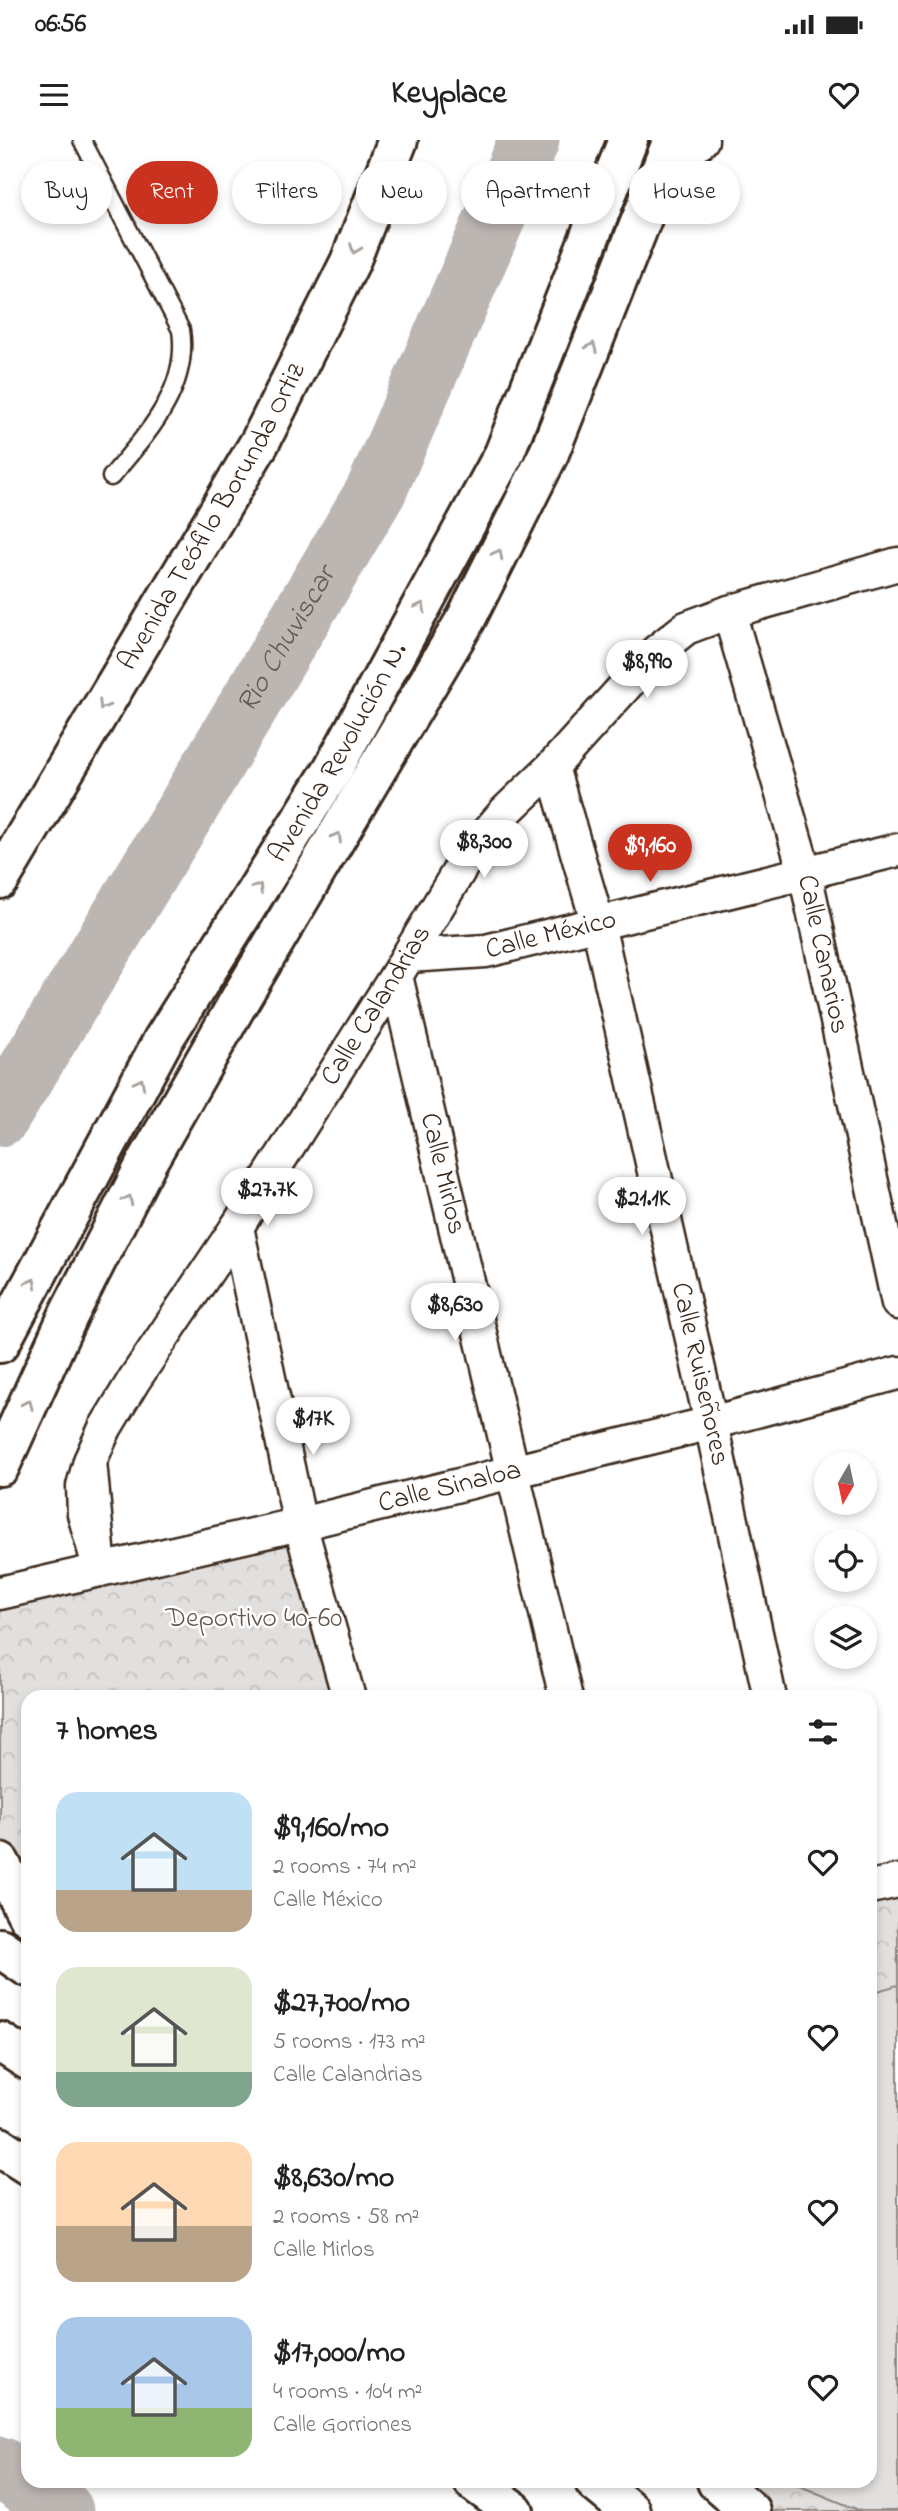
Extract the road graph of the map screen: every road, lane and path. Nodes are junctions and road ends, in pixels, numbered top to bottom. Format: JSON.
{"nodes":[{"id":1,"x":82,"y":140,"type":"edge"},
{"id":2,"x":398,"y":140,"type":"edge"},
{"id":3,"x":628,"y":140,"type":"edge"},
{"id":4,"x":673,"y":140,"type":"edge"},
{"id":5,"x":702,"y":140,"type":"edge"},
{"id":6,"x":665,"y":161,"type":"edge"},
{"id":7,"x":679,"y":161,"type":"edge"},
{"id":8,"x":640,"y":224,"type":"edge"},
{"id":9,"x":111,"y":477,"type":"dead end"},
{"id":10,"x":898,"y":564,"type":"edge"},
{"id":11,"x":729,"y":612,"type":"junction"},
{"id":12,"x":552,"y":768,"type":"junction"},
{"id":13,"x":898,"y":850,"type":"edge"},
{"id":14,"x":805,"y":873,"type":"junction"},
{"id":15,"x":0,"y":879,"type":"edge"},
{"id":16,"x":598,"y":925,"type":"junction"},
{"id":17,"x":402,"y":966,"type":"junction"},
{"id":18,"x":237,"y":1227,"type":"junction"},
{"id":19,"x":898,"y":1303,"type":"edge"},
{"id":20,"x":0,"y":1343,"type":"edge"},
{"id":21,"x":898,"y":1373,"type":"edge"},
{"id":22,"x":711,"y":1423,"type":"junction"},
{"id":23,"x":0,"y":1466,"type":"edge"},
{"id":24,"x":512,"y":1470,"type":"junction"},
{"id":25,"x":300,"y":1524,"type":"junction"},
{"id":26,"x":100,"y":1570,"type":"junction"},
{"id":27,"x":0,"y":1593,"type":"edge"},
{"id":28,"x":347,"y":1690,"type":"edge"},
{"id":29,"x":564,"y":1690,"type":"edge"},
{"id":30,"x":768,"y":1690,"type":"edge"},
{"id":31,"x":0,"y":1863,"type":"edge"},
{"id":32,"x":898,"y":1881,"type":"edge"},
{"id":33,"x":877,"y":1886,"type":"edge"},
{"id":34,"x":21,"y":1903,"type":"edge"},
{"id":35,"x":0,"y":1948,"type":"edge"},
{"id":36,"x":21,"y":1962,"type":"edge"},
{"id":37,"x":0,"y":2042,"type":"edge"},
{"id":38,"x":21,"y":2056,"type":"edge"},
{"id":39,"x":0,"y":2147,"type":"edge"},
{"id":40,"x":21,"y":2160,"type":"edge"},
{"id":41,"x":482,"y":2488,"type":"edge"},
{"id":42,"x":602,"y":2488,"type":"edge"},
{"id":43,"x":724,"y":2488,"type":"edge"},
{"id":44,"x":514,"y":2511,"type":"edge"},
{"id":45,"x":630,"y":2511,"type":"edge"},
{"id":46,"x":750,"y":2511,"type":"edge"}],
"edges":[{"from":1,"to":9,"type":"lane"},
{"from":2,"to":15,"type":"main road","name":"Avenida Teófilo Borunda Ortiz","one_way":true},
{"from":20,"to":3,"type":"main road","name":"Avenida Revolución N.","one_way":true},
{"from":4,"to":6,"type":"main road"},
{"from":5,"to":7,"type":"street"},
{"from":23,"to":8,"type":"main road","one_way":true},
{"from":10,"to":11,"type":"street","name":"Calle Calandrias"},
{"from":11,"to":12,"type":"street","name":"Calle Calandrias"},
{"from":11,"to":14,"type":"street","name":"Calle Canarios"},
{"from":12,"to":16,"type":"street","name":"Calle Ruiseñores"},
{"from":12,"to":17,"type":"street","name":"Calle Calandrias"},
{"from":13,"to":14,"type":"street","name":"Calle México"},
{"from":14,"to":16,"type":"street","name":"Calle México"},
{"from":14,"to":19,"type":"street","name":"Calle Canarios"},
{"from":16,"to":17,"type":"street","name":"Calle México"},
{"from":16,"to":22,"type":"street","name":"Calle Ruiseñores"},
{"from":17,"to":18,"type":"street","name":"Calle Calandrias"},
{"from":17,"to":24,"type":"street","name":"Calle Mirlos"},
{"from":18,"to":25,"type":"street"},
{"from":18,"to":26,"type":"street","name":"Calle Calandrias"},
{"from":21,"to":22,"type":"street","name":"Calle Sinaloa"},
{"from":22,"to":24,"type":"street","name":"Calle Sinaloa"},
{"from":22,"to":30,"type":"street","name":"Calle Ruiseñores"},
{"from":24,"to":25,"type":"street","name":"Calle Sinaloa"},
{"from":24,"to":29,"type":"street","name":"Calle Mirlos"},
{"from":25,"to":26,"type":"street","name":"Calle Sinaloa"},
{"from":25,"to":28,"type":"street"},
{"from":26,"to":27,"type":"street","name":"Calle Sinaloa"},
{"from":31,"to":34,"type":"main road"},
{"from":32,"to":33,"type":"street"},
{"from":35,"to":36,"type":"main road"},
{"from":37,"to":38,"type":"main road"},
{"from":39,"to":40,"type":"main road"},
{"from":41,"to":44,"type":"main road"},
{"from":42,"to":45,"type":"main road"},
{"from":43,"to":46,"type":"main road"}]}
